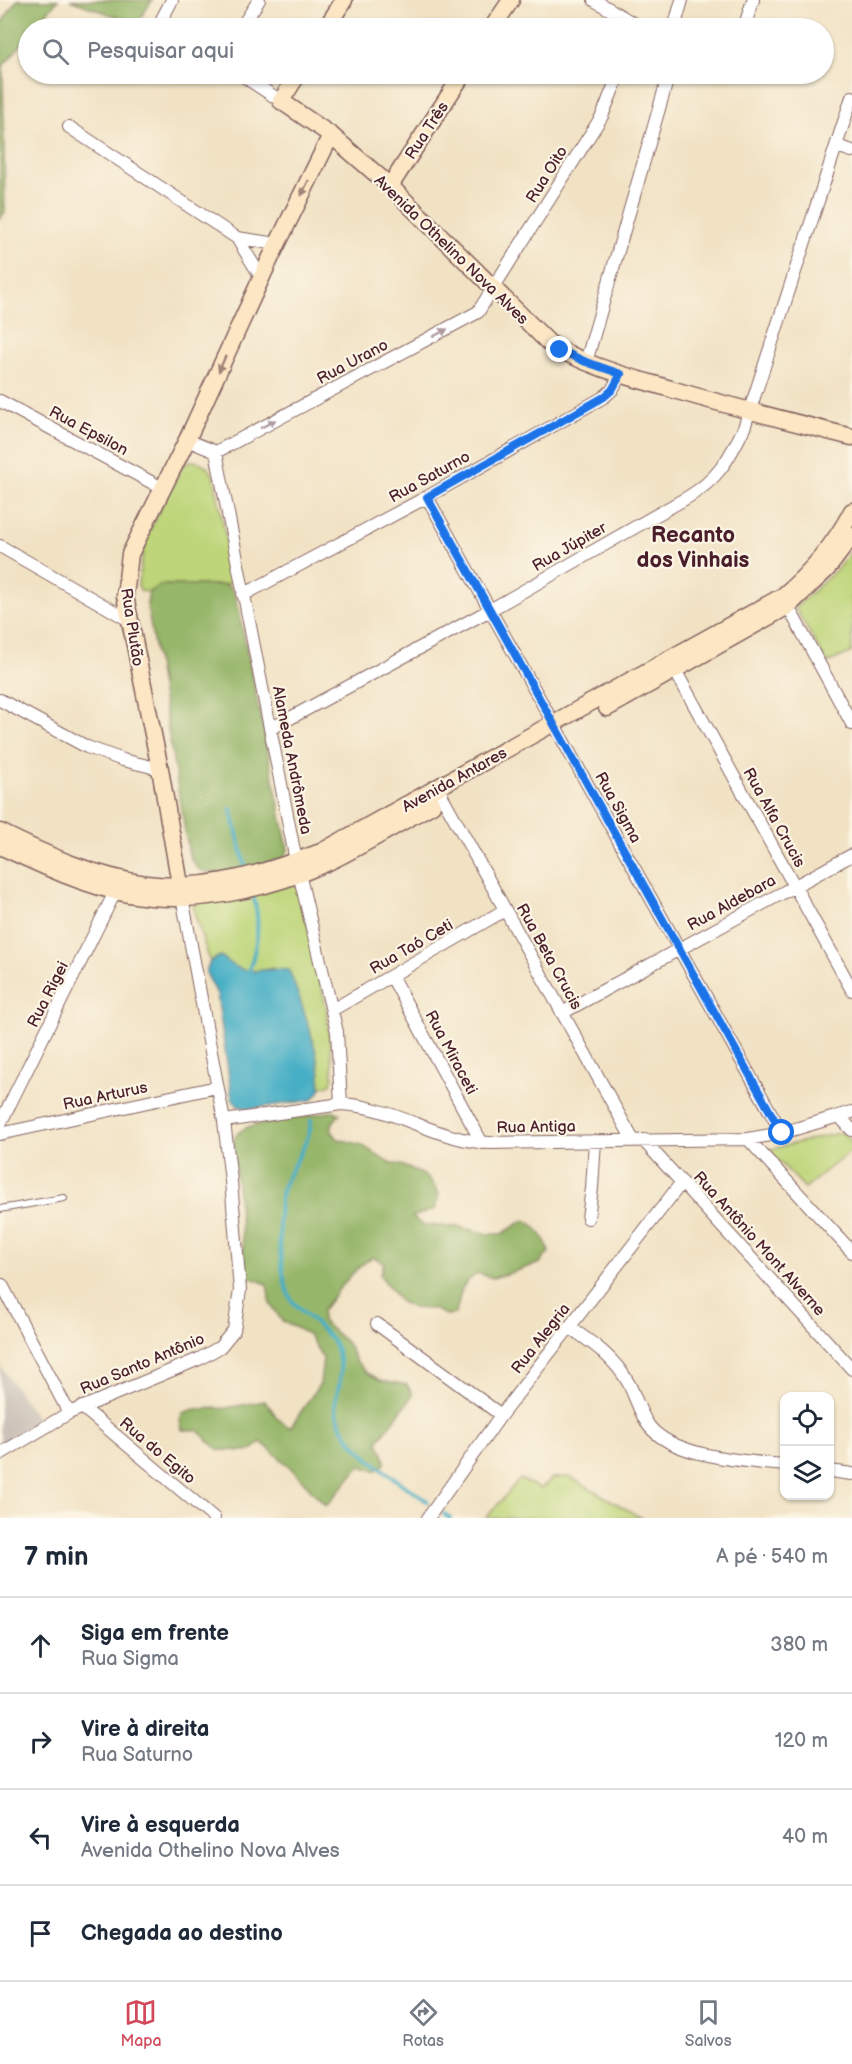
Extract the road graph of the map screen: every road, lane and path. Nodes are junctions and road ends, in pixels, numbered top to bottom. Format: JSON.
{"nodes":[{"id":1,"x":172,"y":0,"type":"edge"},
{"id":2,"x":260,"y":0,"type":"edge"},
{"id":3,"x":344,"y":0,"type":"edge"},
{"id":4,"x":511,"y":0,"type":"edge"},
{"id":5,"x":594,"y":0,"type":"edge"},
{"id":6,"x":682,"y":0,"type":"edge"},
{"id":7,"x":753,"y":0,"type":"edge"},
{"id":8,"x":162,"y":18,"type":"edge"},
{"id":9,"x":248,"y":18,"type":"edge"},
{"id":10,"x":332,"y":18,"type":"edge"},
{"id":11,"x":499,"y":18,"type":"edge"},
{"id":12,"x":622,"y":18,"type":"edge"},
{"id":13,"x":677,"y":18,"type":"edge"},
{"id":14,"x":747,"y":18,"type":"edge"},
{"id":15,"x":255,"y":84,"type":"edge"},
{"id":16,"x":292,"y":84,"type":"edge"},
{"id":17,"x":456,"y":84,"type":"edge"},
{"id":18,"x":615,"y":84,"type":"edge"},
{"id":19,"x":666,"y":84,"type":"edge"},
{"id":20,"x":852,"y":97,"type":"edge"},
{"id":21,"x":281,"y":101,"type":"junction"},
{"id":22,"x":69,"y":127,"type":"dead end"},
{"id":23,"x":331,"y":135,"type":"junction"},
{"id":24,"x":837,"y":146,"type":"junction"},
{"id":25,"x":852,"y":151,"type":"edge"},
{"id":26,"x":390,"y":186,"type":"junction"},
{"id":27,"x":237,"y":238,"type":"junction"},
{"id":28,"x":278,"y":244,"type":"junction"},
{"id":29,"x":261,"y":277,"type":"junction"},
{"id":30,"x":493,"y":289,"type":"junction"},
{"id":31,"x":586,"y":362,"type":"junction"},
{"id":32,"x":621,"y":374,"type":"junction"},
{"id":33,"x":2,"y":406,"type":"edge"},
{"id":34,"x":749,"y":411,"type":"junction"},
{"id":35,"x":852,"y":437,"type":"edge"},
{"id":36,"x":187,"y":440,"type":"junction"},
{"id":37,"x":852,"y":449,"type":"edge"},
{"id":38,"x":216,"y":452,"type":"junction"},
{"id":39,"x":162,"y":488,"type":"junction"},
{"id":40,"x":427,"y":497,"type":"junction"},
{"id":41,"x":852,"y":511,"type":"edge"},
{"id":42,"x":852,"y":537,"type":"edge"},
{"id":43,"x":0,"y":546,"type":"edge"},
{"id":44,"x":243,"y":595,"type":"junction"},
{"id":45,"x":785,"y":601,"type":"junction"},
{"id":46,"x":490,"y":610,"type":"junction"},
{"id":47,"x":129,"y":620,"type":"junction"},
{"id":48,"x":673,"y":665,"type":"junction"},
{"id":49,"x":0,"y":700,"type":"edge"},
{"id":50,"x":852,"y":724,"type":"edge"},
{"id":51,"x":270,"y":729,"type":"junction"},
{"id":52,"x":557,"y":730,"type":"junction"},
{"id":53,"x":160,"y":769,"type":"junction"},
{"id":54,"x":441,"y":793,"type":"junction"},
{"id":55,"x":0,"y":832,"type":"edge"},
{"id":56,"x":0,"y":846,"type":"edge"},
{"id":57,"x":852,"y":855,"type":"edge"},
{"id":58,"x":298,"y":868,"type":"junction"},
{"id":59,"x":119,"y":885,"type":"junction"},
{"id":60,"x":794,"y":886,"type":"junction"},
{"id":61,"x":182,"y":891,"type":"junction"},
{"id":62,"x":505,"y":910,"type":"junction"},
{"id":63,"x":679,"y":949,"type":"junction"},
{"id":64,"x":392,"y":976,"type":"junction"},
{"id":65,"x":852,"y":990,"type":"edge"},
{"id":66,"x":332,"y":1010,"type":"junction"},
{"id":67,"x":562,"y":1013,"type":"junction"},
{"id":68,"x":217,"y":1087,"type":"junction"},
{"id":69,"x":341,"y":1104,"type":"junction"},
{"id":70,"x":852,"y":1112,"type":"edge"},
{"id":71,"x":839,"y":1116,"type":"junction"},
{"id":72,"x":224,"y":1121,"type":"junction"},
{"id":73,"x":0,"y":1124,"type":"edge"},
{"id":74,"x":852,"y":1130,"type":"edge"},
{"id":75,"x":782,"y":1133,"type":"junction"},
{"id":76,"x":0,"y":1134,"type":"edge"},
{"id":77,"x":748,"y":1139,"type":"junction"},
{"id":78,"x":638,"y":1140,"type":"junction"},
{"id":79,"x":595,"y":1141,"type":"junction"},
{"id":80,"x":482,"y":1143,"type":"junction"},
{"id":81,"x":682,"y":1182,"type":"junction"},
{"id":82,"x":64,"y":1198,"type":"dead end"},
{"id":83,"x":0,"y":1209,"type":"edge"},
{"id":84,"x":588,"y":1218,"type":"dead end"},
{"id":85,"x":852,"y":1252,"type":"edge"},
{"id":86,"x":2,"y":1285,"type":"dead end"},
{"id":87,"x":377,"y":1324,"type":"dead end"},
{"id":88,"x":569,"y":1327,"type":"junction"},
{"id":89,"x":852,"y":1369,"type":"edge"},
{"id":90,"x":82,"y":1407,"type":"junction"},
{"id":91,"x":69,"y":1413,"type":"junction"},
{"id":92,"x":501,"y":1415,"type":"junction"},
{"id":93,"x":0,"y":1454,"type":"edge"},
{"id":94,"x":780,"y":1465,"type":"edge"},
{"id":95,"x":834,"y":1472,"type":"edge"},
{"id":96,"x":852,"y":1474,"type":"edge"},
{"id":97,"x":214,"y":1518,"type":"edge"},
{"id":98,"x":428,"y":1518,"type":"edge"}],
"edges":[{"from":1,"to":8,"type":"street"},
{"from":2,"to":9,"type":"street"},
{"from":3,"to":10,"type":"street"},
{"from":4,"to":11,"type":"street"},
{"from":5,"to":12,"type":"street"},
{"from":6,"to":13,"type":"street"},
{"from":7,"to":14,"type":"street"},
{"from":15,"to":21,"type":"street"},
{"from":16,"to":21,"type":"street"},
{"from":17,"to":26,"type":"street","name":"Rua Três"},
{"from":18,"to":30,"type":"street","name":"Rua Oito"},
{"from":19,"to":31,"type":"street"},
{"from":20,"to":24,"type":"street","name":"Rua Júpiter"},
{"from":21,"to":23,"type":"street","name":"Avenida Othelino Nova Alves"},
{"from":22,"to":27,"type":"street"},
{"from":23,"to":26,"type":"street","name":"Avenida Othelino Nova Alves"},
{"from":23,"to":28,"type":"street","name":"Rua Plutão","one_way":true},
{"from":24,"to":25,"type":"street"},
{"from":24,"to":34,"type":"street","name":"Rua Júpiter"},
{"from":26,"to":30,"type":"street","name":"Avenida Othelino Nova Alves"},
{"from":27,"to":28,"type":"street"},
{"from":27,"to":29,"type":"street"},
{"from":28,"to":29,"type":"street","name":"Rua Plutão"},
{"from":29,"to":36,"type":"street","name":"Rua Plutão","one_way":true},
{"from":30,"to":31,"type":"street","name":"Avenida Othelino Nova Alves"},
{"from":38,"to":30,"type":"street","name":"Rua Urano","one_way":true},
{"from":31,"to":32,"type":"street","name":"Avenida Othelino Nova Alves"},
{"from":32,"to":34,"type":"street","name":"Avenida Othelino Nova Alves"},
{"from":32,"to":40,"type":"street","name":"Rua Saturno"},
{"from":33,"to":39,"type":"street","name":"Rua Epsilon"},
{"from":34,"to":35,"type":"street","name":"Avenida Othelino Nova Alves"},
{"from":34,"to":37,"type":"street","name":"Avenida Othelino Nova Alves"},
{"from":34,"to":46,"type":"street","name":"Rua Júpiter"},
{"from":36,"to":38,"type":"street"},
{"from":36,"to":39,"type":"street","name":"Rua Plutão"},
{"from":38,"to":44,"type":"street","name":"Alameda Andrômeda"},
{"from":39,"to":47,"type":"street","name":"Rua Plutão"},
{"from":40,"to":44,"type":"street","name":"Rua Saturno"},
{"from":40,"to":46,"type":"street","name":"Rua Sigma"},
{"from":41,"to":45,"type":"street","name":"Avenida Antares"},
{"from":42,"to":45,"type":"street","name":"Avenida Antares"},
{"from":43,"to":47,"type":"street"},
{"from":44,"to":51,"type":"street","name":"Alameda Andrômeda"},
{"from":45,"to":48,"type":"street","name":"Avenida Antares"},
{"from":45,"to":50,"type":"street"},
{"from":46,"to":51,"type":"street","name":"Rua Júpiter"},
{"from":46,"to":52,"type":"street","name":"Rua Sigma"},
{"from":47,"to":53,"type":"street","name":"Rua Plutão"},
{"from":48,"to":52,"type":"street","name":"Avenida Antares"},
{"from":48,"to":60,"type":"street","name":"Rua Alfa Crucis"},
{"from":49,"to":53,"type":"street"},
{"from":51,"to":58,"type":"street","name":"Alameda Andrômeda"},
{"from":52,"to":54,"type":"street","name":"Avenida Antares"},
{"from":52,"to":63,"type":"street","name":"Rua Sigma"},
{"from":53,"to":61,"type":"street","name":"Rua Plutão"},
{"from":54,"to":58,"type":"street","name":"Avenida Antares"},
{"from":54,"to":62,"type":"street","name":"Rua Beta Crucis"},
{"from":55,"to":59,"type":"street","name":"Avenida Antares"},
{"from":56,"to":59,"type":"street","name":"Avenida Antares"},
{"from":57,"to":60,"type":"street","name":"Rua Aldebara"},
{"from":58,"to":61,"type":"street","name":"Avenida Antares"},
{"from":58,"to":66,"type":"street","name":"Alameda Andrômeda"},
{"from":59,"to":61,"type":"street","name":"Avenida Antares"},
{"from":59,"to":73,"type":"street","name":"Rua Rigei"},
{"from":60,"to":63,"type":"street","name":"Rua Aldebara"},
{"from":60,"to":65,"type":"street","name":"Rua Alfa Crucis"},
{"from":61,"to":68,"type":"street","name":"Rua Plutão"},
{"from":62,"to":64,"type":"street","name":"Rua Taó Ceti"},
{"from":62,"to":67,"type":"street","name":"Rua Beta Crucis"},
{"from":63,"to":67,"type":"street","name":"Rua Aldebara"},
{"from":63,"to":75,"type":"street","name":"Rua Sigma"},
{"from":64,"to":66,"type":"street","name":"Rua Taó Ceti"},
{"from":64,"to":80,"type":"street","name":"Rua Miraceti"},
{"from":66,"to":69,"type":"street","name":"Alameda Andrômeda"},
{"from":67,"to":78,"type":"street","name":"Rua Beta Crucis"},
{"from":68,"to":72,"type":"street","name":"Rua Plutão"},
{"from":68,"to":76,"type":"street","name":"Rua Arturus"},
{"from":69,"to":72,"type":"street","name":"Rua Antiga"},
{"from":69,"to":80,"type":"street","name":"Rua Antiga"},
{"from":70,"to":71,"type":"street","name":"Rua Antiga"},
{"from":71,"to":74,"type":"street"},
{"from":71,"to":75,"type":"street","name":"Rua Antiga"},
{"from":72,"to":90,"type":"street","name":"Rua Santo Antônio"},
{"from":75,"to":77,"type":"street","name":"Rua Antiga"},
{"from":77,"to":78,"type":"street","name":"Rua Antiga"},
{"from":77,"to":85,"type":"street"},
{"from":78,"to":79,"type":"street","name":"Rua Antiga"},
{"from":78,"to":81,"type":"street","name":"Rua Antônio Mont Alverne"},
{"from":79,"to":80,"type":"street","name":"Rua Antiga"},
{"from":79,"to":84,"type":"street"},
{"from":81,"to":88,"type":"street","name":"Rua Alegria"},
{"from":81,"to":89,"type":"street","name":"Rua Antônio Mont Alverne"},
{"from":82,"to":83,"type":"lane"},
{"from":86,"to":91,"type":"street"},
{"from":87,"to":92,"type":"street"},
{"from":88,"to":92,"type":"street","name":"Rua Alegria"},
{"from":88,"to":94,"type":"street"},
{"from":90,"to":91,"type":"street","name":"Rua Santo Antônio"},
{"from":90,"to":97,"type":"street","name":"Rua do Egito"},
{"from":91,"to":93,"type":"street","name":"Rua Santo Antônio"},
{"from":92,"to":98,"type":"street","name":"Rua Alegria"},
{"from":95,"to":96,"type":"street"}]}
